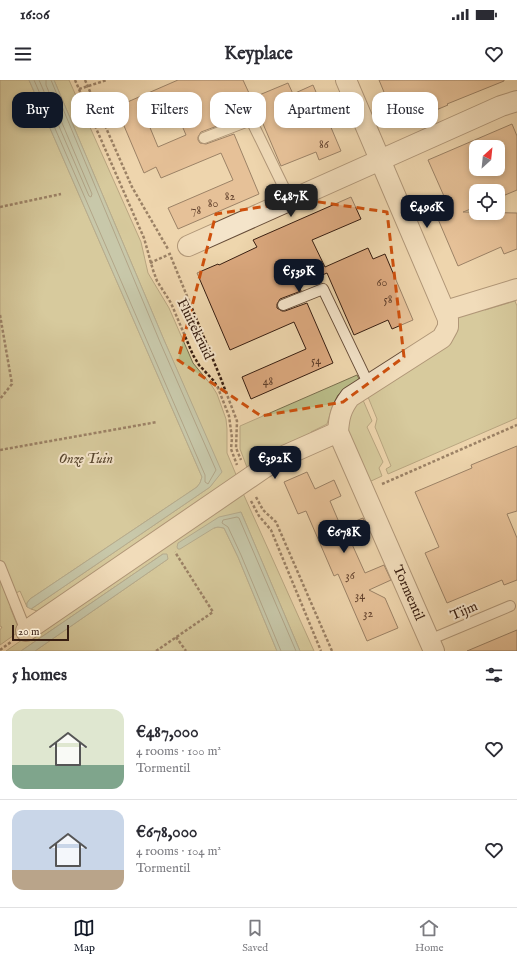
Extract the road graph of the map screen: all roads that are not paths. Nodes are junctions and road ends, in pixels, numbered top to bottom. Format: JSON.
{"nodes":[{"id":1,"x":346,"y":80,"type":"edge"},
{"id":2,"x":517,"y":101,"type":"edge"},
{"id":3,"x":204,"y":138,"type":"dead end"},
{"id":4,"x":380,"y":160,"type":"junction"},
{"id":5,"x":290,"y":200,"type":"junction"},
{"id":6,"x":188,"y":246,"type":"dead end"},
{"id":7,"x":517,"y":289,"type":"edge"},
{"id":8,"x":283,"y":305,"type":"dead end"},
{"id":9,"x":445,"y":311,"type":"junction"},
{"id":10,"x":369,"y":385,"type":"junction"},
{"id":11,"x":338,"y":432,"type":"junction"},
{"id":12,"x":0,"y":566,"type":"edge"},
{"id":13,"x":510,"y":606,"type":"dead end"},
{"id":14,"x":26,"y":631,"type":"joint"},
{"id":15,"x":432,"y":646,"type":"edge"}],
"edges":[{"from":1,"to":4,"type":"street"},
{"from":2,"to":4,"type":"street"},
{"from":3,"to":5,"type":"lane"},
{"from":4,"to":5,"type":"street"},
{"from":4,"to":9,"type":"street"},
{"from":5,"to":6,"type":"street"},
{"from":7,"to":9,"type":"street"},
{"from":8,"to":10,"type":"lane"},
{"from":9,"to":10,"type":"street"},
{"from":10,"to":11,"type":"street"},
{"from":11,"to":14,"type":"street"},
{"from":11,"to":15,"type":"street","name":"Tormentil"},
{"from":12,"to":14,"type":"lane"},
{"from":13,"to":15,"type":"lane","name":"Tijm"}]}
